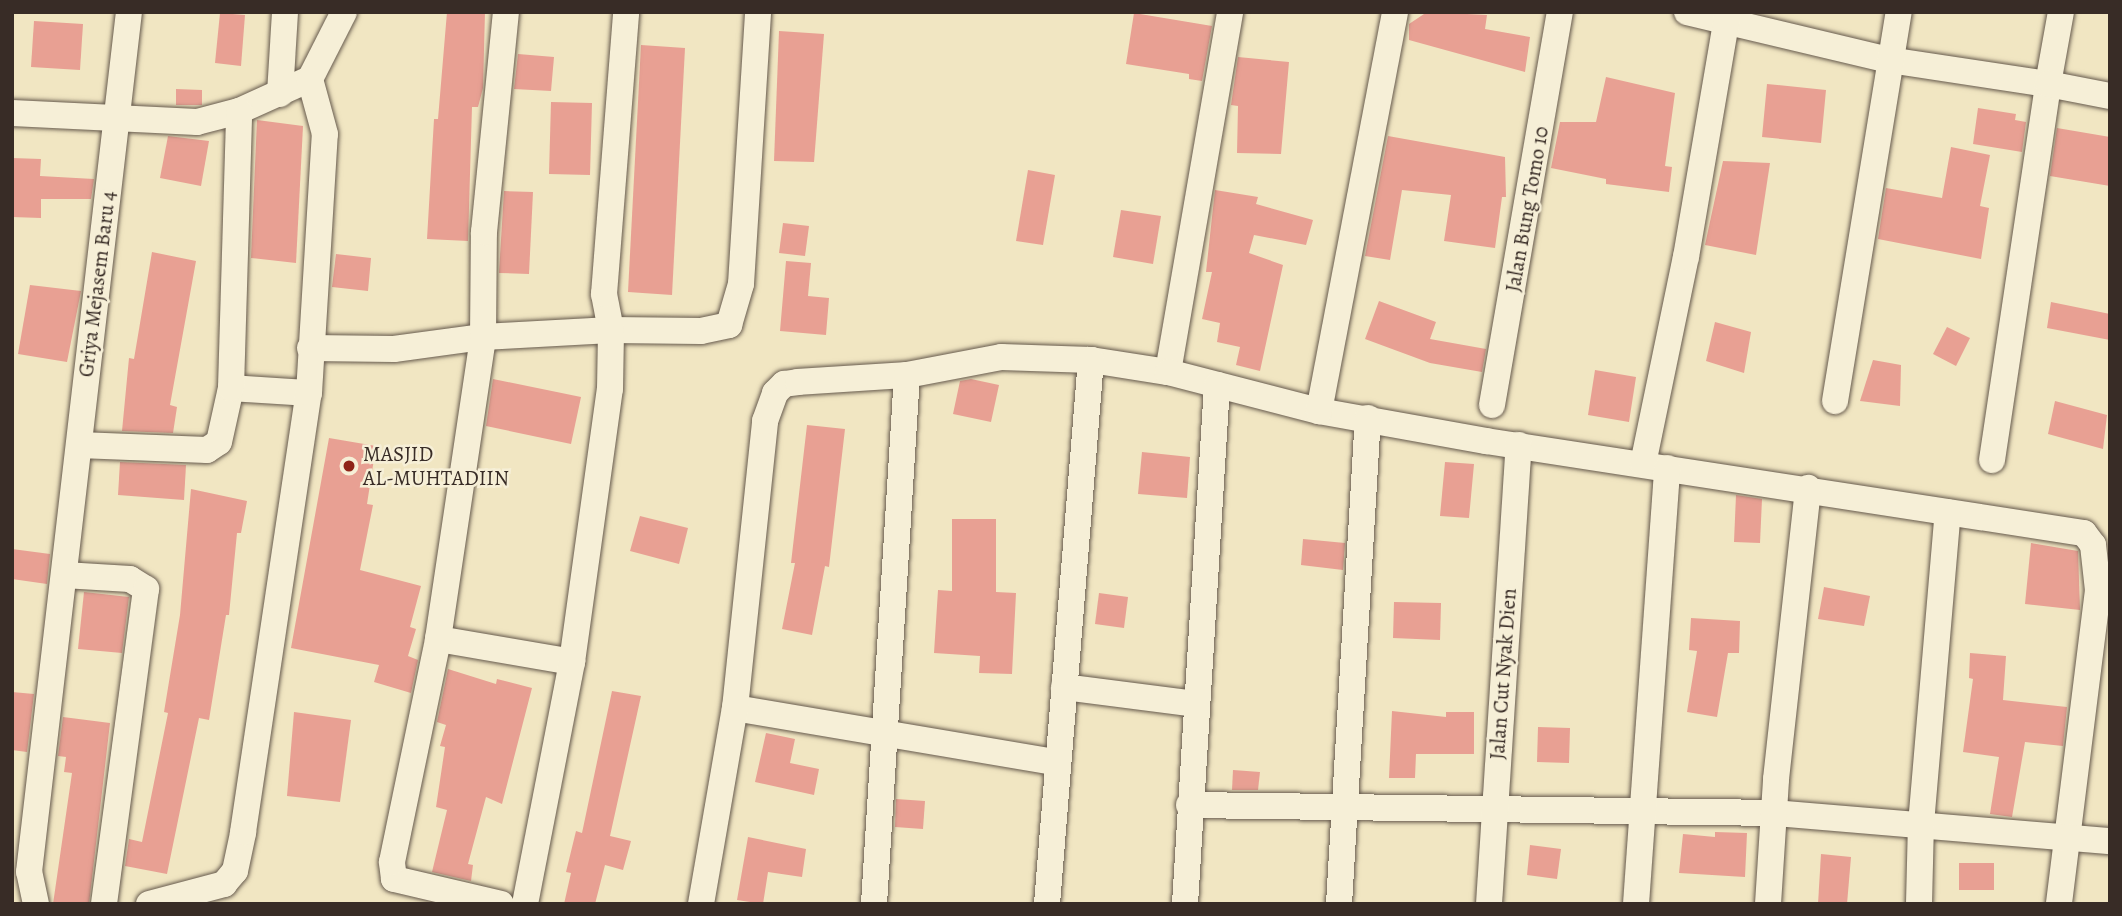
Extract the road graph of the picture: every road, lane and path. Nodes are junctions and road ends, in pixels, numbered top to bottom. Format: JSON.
{"nodes":[{"id":1,"x":129,"y":12,"type":"edge"},
{"id":2,"x":285,"y":12,"type":"edge"},
{"id":3,"x":344,"y":12,"type":"edge"},
{"id":4,"x":506,"y":12,"type":"edge"},
{"id":5,"x":626,"y":12,"type":"edge"},
{"id":6,"x":758,"y":12,"type":"edge"},
{"id":7,"x":1230,"y":12,"type":"edge"},
{"id":8,"x":1395,"y":12,"type":"edge"},
{"id":9,"x":1560,"y":12,"type":"edge"},
{"id":10,"x":1686,"y":12,"type":"edge"},
{"id":11,"x":1899,"y":12,"type":"edge"},
{"id":12,"x":2061,"y":12,"type":"edge"},
{"id":13,"x":1728,"y":17,"type":"edge"},
{"id":14,"x":1889,"y":60,"type":"junction"},
{"id":15,"x":310,"y":79,"type":"junction"},
{"id":16,"x":2048,"y":84,"type":"junction"},
{"id":17,"x":280,"y":94,"type":"junction"},
{"id":18,"x":2110,"y":96,"type":"edge"},
{"id":19,"x":239,"y":111,"type":"junction"},
{"id":20,"x":12,"y":113,"type":"edge"},
{"id":21,"x":117,"y":119,"type":"junction"},
{"id":22,"x":611,"y":330,"type":"junction"},
{"id":23,"x":483,"y":337,"type":"junction"},
{"id":24,"x":310,"y":348,"type":"junction"},
{"id":25,"x":1091,"y":360,"type":"junction"},
{"id":26,"x":1168,"y":372,"type":"junction"},
{"id":27,"x":907,"y":374,"type":"junction"},
{"id":28,"x":1217,"y":385,"type":"junction"},
{"id":29,"x":231,"y":388,"type":"junction"},
{"id":30,"x":309,"y":393,"type":"junction"},
{"id":31,"x":1835,"y":401,"type":"dead end"},
{"id":32,"x":1492,"y":405,"type":"dead end"},
{"id":33,"x":1319,"y":411,"type":"junction"},
{"id":34,"x":1368,"y":418,"type":"junction"},
{"id":35,"x":79,"y":445,"type":"junction"},
{"id":36,"x":1519,"y":445,"type":"junction"},
{"id":37,"x":1992,"y":460,"type":"dead end"},
{"id":38,"x":1655,"y":466,"type":"junction"},
{"id":39,"x":1808,"y":488,"type":"junction"},
{"id":40,"x":1948,"y":512,"type":"junction"},
{"id":41,"x":65,"y":566,"type":"junction"},
{"id":42,"x":438,"y":639,"type":"junction"},
{"id":43,"x":572,"y":662,"type":"junction"},
{"id":44,"x":1064,"y":687,"type":"junction"},
{"id":45,"x":1196,"y":704,"type":"junction"},
{"id":46,"x":735,"y":708,"type":"junction"},
{"id":47,"x":887,"y":731,"type":"junction"},
{"id":48,"x":1055,"y":762,"type":"junction"},
{"id":49,"x":1189,"y":805,"type":"junction"},
{"id":50,"x":1345,"y":808,"type":"junction"},
{"id":51,"x":1493,"y":809,"type":"junction"},
{"id":52,"x":1643,"y":812,"type":"junction"},
{"id":53,"x":1774,"y":813,"type":"junction"},
{"id":54,"x":1921,"y":824,"type":"junction"},
{"id":55,"x":2067,"y":836,"type":"junction"},
{"id":56,"x":2110,"y":841,"type":"edge"},
{"id":57,"x":36,"y":904,"type":"edge"},
{"id":58,"x":104,"y":904,"type":"edge"},
{"id":59,"x":149,"y":904,"type":"edge"},
{"id":60,"x":501,"y":904,"type":"edge"},
{"id":61,"x":525,"y":904,"type":"edge"},
{"id":62,"x":701,"y":904,"type":"edge"},
{"id":63,"x":874,"y":904,"type":"edge"},
{"id":64,"x":1047,"y":904,"type":"edge"},
{"id":65,"x":1185,"y":904,"type":"edge"},
{"id":66,"x":1339,"y":904,"type":"edge"},
{"id":67,"x":1489,"y":904,"type":"edge"},
{"id":68,"x":1636,"y":904,"type":"edge"},
{"id":69,"x":1768,"y":904,"type":"edge"},
{"id":70,"x":1919,"y":904,"type":"edge"},
{"id":71,"x":2059,"y":904,"type":"edge"}],
"edges":[{"from":1,"to":21,"type":"street","name":"Griya Mejasem Baru 4"},
{"from":2,"to":17,"type":"street"},
{"from":3,"to":15,"type":"street"},
{"from":4,"to":23,"type":"street"},
{"from":5,"to":22,"type":"street"},
{"from":6,"to":22,"type":"street"},
{"from":7,"to":26,"type":"street"},
{"from":8,"to":33,"type":"street"},
{"from":9,"to":32,"type":"street","name":"Jalan Bung Tomo 10"},
{"from":10,"to":13,"type":"street"},
{"from":11,"to":14,"type":"street"},
{"from":12,"to":16,"type":"street"},
{"from":13,"to":14,"type":"street"},
{"from":13,"to":38,"type":"street"},
{"from":14,"to":16,"type":"street"},
{"from":14,"to":31,"type":"street"},
{"from":15,"to":17,"type":"street"},
{"from":15,"to":24,"type":"street"},
{"from":16,"to":18,"type":"street"},
{"from":16,"to":37,"type":"street"},
{"from":17,"to":19,"type":"street"},
{"from":19,"to":21,"type":"street"},
{"from":19,"to":29,"type":"street"},
{"from":20,"to":21,"type":"street"},
{"from":21,"to":35,"type":"street","name":"Griya Mejasem Baru 4"},
{"from":22,"to":23,"type":"street"},
{"from":22,"to":43,"type":"street"},
{"from":23,"to":24,"type":"street"},
{"from":23,"to":42,"type":"street"},
{"from":24,"to":30,"type":"street"},
{"from":25,"to":26,"type":"street"},
{"from":25,"to":27,"type":"street"},
{"from":25,"to":44,"type":"street"},
{"from":26,"to":28,"type":"street"},
{"from":27,"to":46,"type":"street"},
{"from":27,"to":47,"type":"street"},
{"from":28,"to":33,"type":"street"},
{"from":28,"to":45,"type":"street"},
{"from":29,"to":30,"type":"street"},
{"from":29,"to":35,"type":"street"},
{"from":30,"to":59,"type":"street"},
{"from":33,"to":34,"type":"street"},
{"from":34,"to":36,"type":"street"},
{"from":34,"to":50,"type":"street"},
{"from":35,"to":41,"type":"street","name":"Griya Mejasem Baru 4"},
{"from":36,"to":38,"type":"street"},
{"from":36,"to":51,"type":"street","name":"Jalan Cut Nyak Dien"},
{"from":38,"to":39,"type":"street"},
{"from":38,"to":52,"type":"street"},
{"from":39,"to":40,"type":"street"},
{"from":39,"to":53,"type":"street"},
{"from":40,"to":54,"type":"street"},
{"from":40,"to":55,"type":"street"},
{"from":41,"to":57,"type":"street","name":"Griya Mejasem Baru 4"},
{"from":41,"to":58,"type":"street"},
{"from":42,"to":43,"type":"street"},
{"from":42,"to":60,"type":"street"},
{"from":43,"to":61,"type":"street"},
{"from":44,"to":45,"type":"street"},
{"from":44,"to":48,"type":"street"},
{"from":45,"to":49,"type":"street"},
{"from":46,"to":47,"type":"street"},
{"from":46,"to":62,"type":"street"},
{"from":47,"to":48,"type":"street"},
{"from":47,"to":63,"type":"street"},
{"from":48,"to":64,"type":"street"},
{"from":49,"to":50,"type":"street"},
{"from":49,"to":65,"type":"street"},
{"from":50,"to":51,"type":"street"},
{"from":50,"to":66,"type":"street"},
{"from":51,"to":52,"type":"street"},
{"from":51,"to":67,"type":"street","name":"Jalan Cut Nyak Dien"},
{"from":52,"to":53,"type":"street"},
{"from":52,"to":68,"type":"street"},
{"from":53,"to":54,"type":"street"},
{"from":53,"to":69,"type":"street"},
{"from":54,"to":55,"type":"street"},
{"from":54,"to":70,"type":"street"},
{"from":55,"to":56,"type":"street"},
{"from":55,"to":71,"type":"street"}]}
